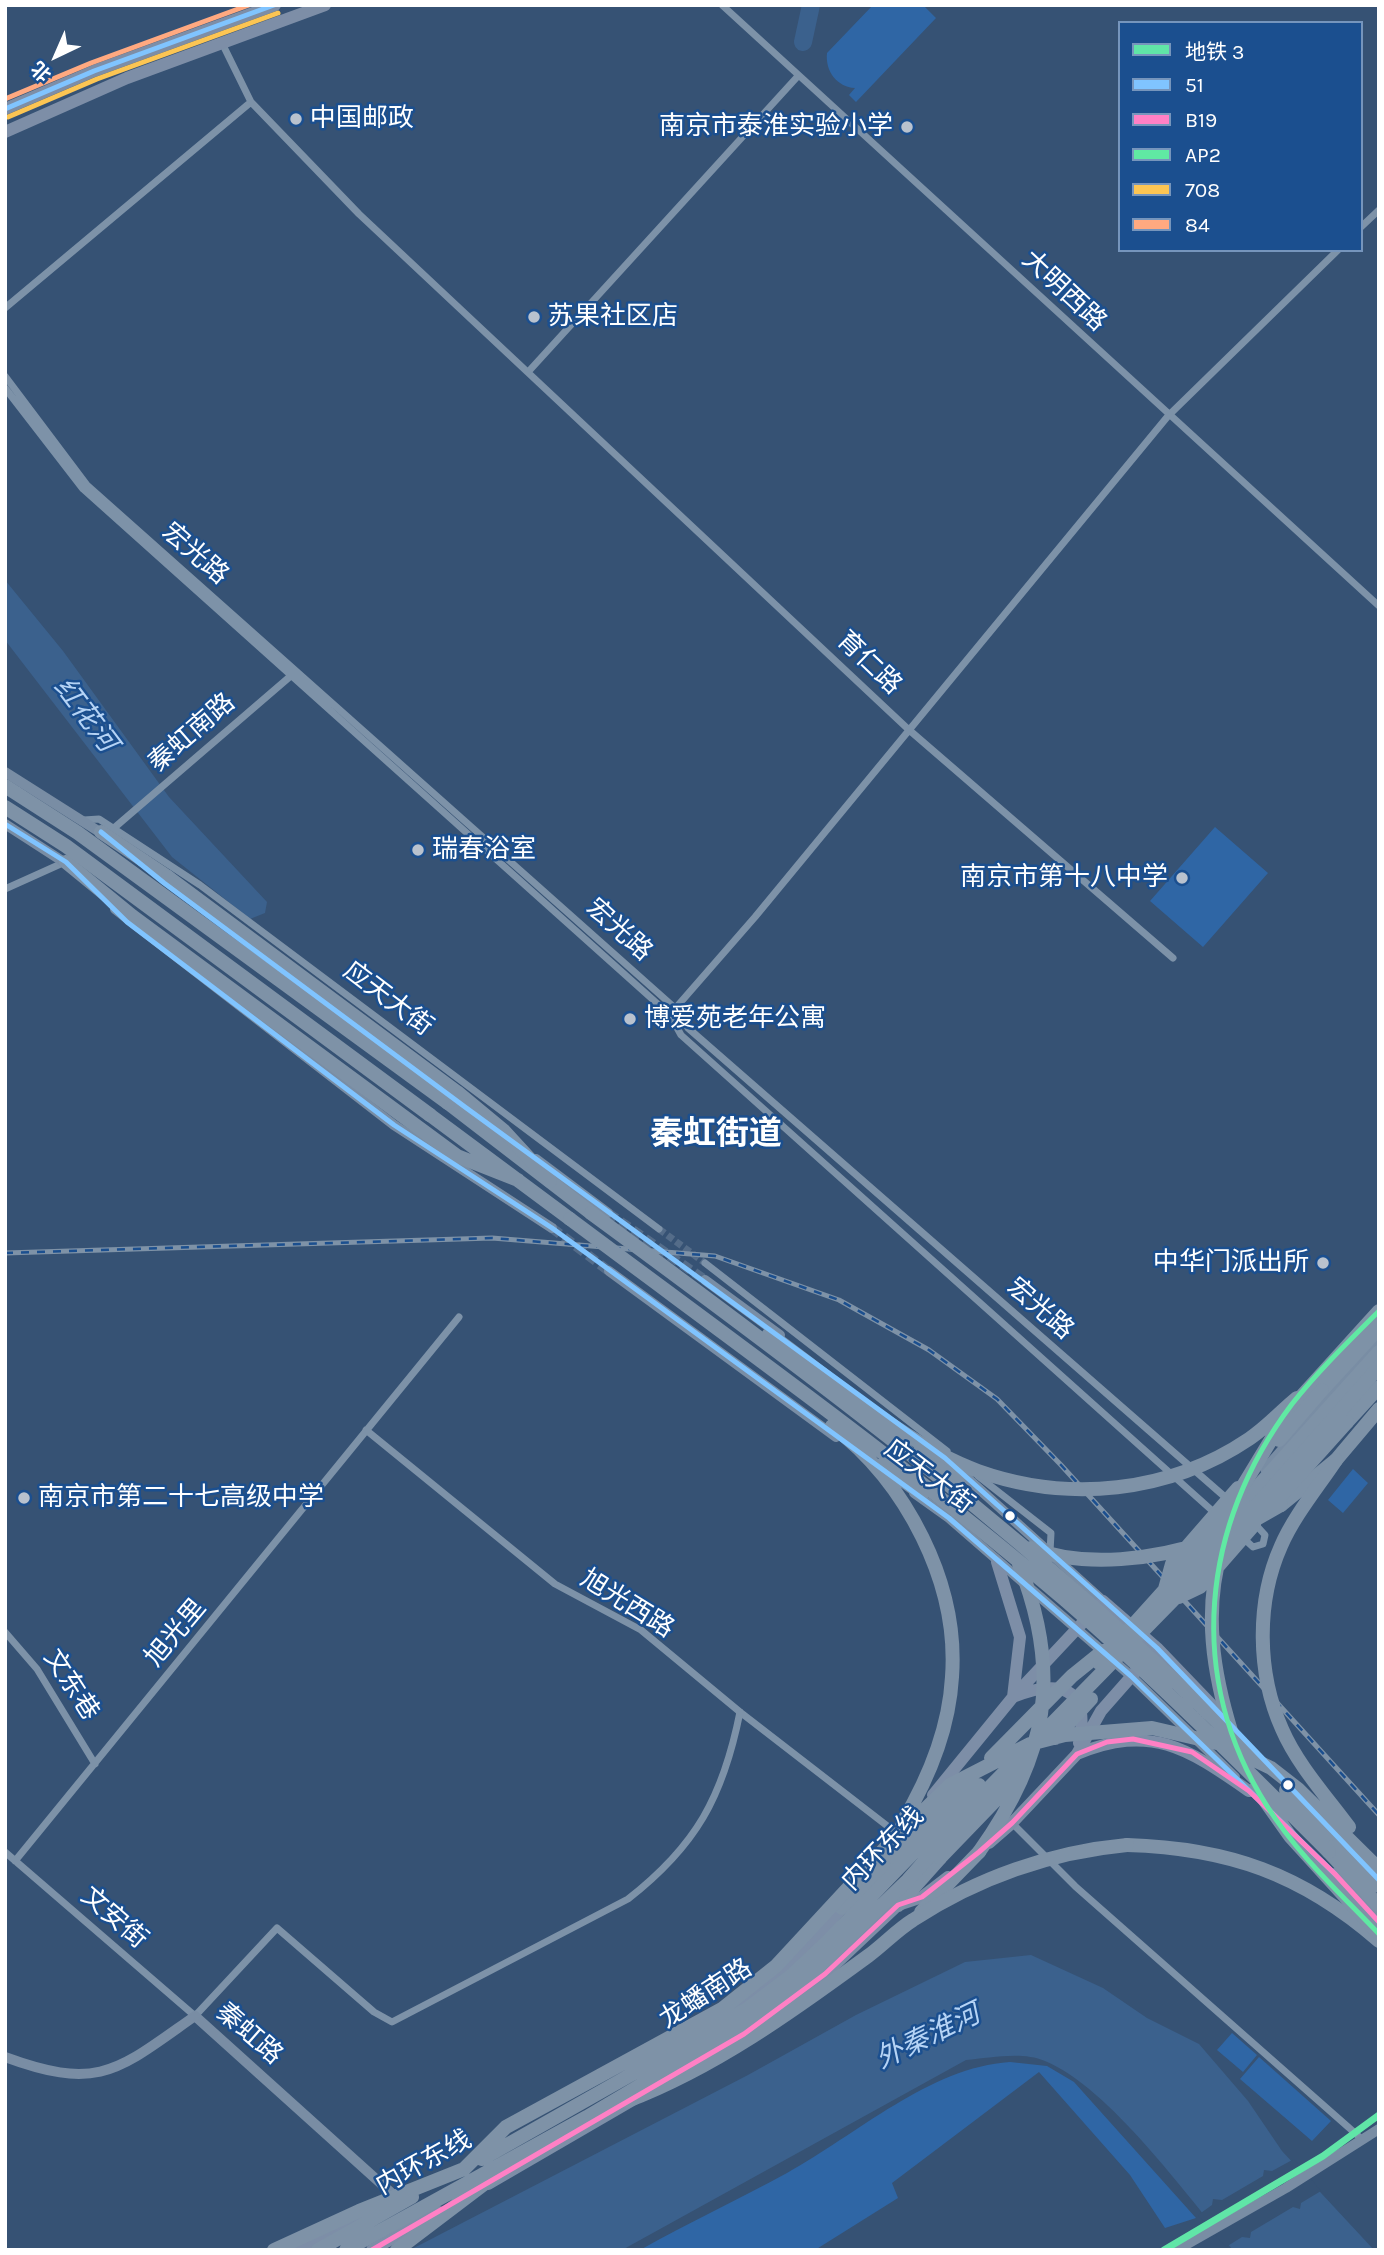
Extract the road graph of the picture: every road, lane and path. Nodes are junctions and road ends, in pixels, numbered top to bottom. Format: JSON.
{"nodes":[{"id":1,"x":275,"y":5,"type":"edge"},
{"id":2,"x":325,"y":5,"type":"edge"},
{"id":3,"x":722,"y":5,"type":"edge"},
{"id":4,"x":251,"y":10,"type":"edge"},
{"id":5,"x":222,"y":43,"type":"junction"},
{"id":6,"x":799,"y":76,"type":"junction"},
{"id":7,"x":251,"y":102,"type":"junction"},
{"id":8,"x":5,"y":108,"type":"edge"},
{"id":9,"x":5,"y":132,"type":"edge"},
{"id":10,"x":1379,"y":210,"type":"edge"},
{"id":11,"x":1363,"y":225,"type":"edge"},
{"id":12,"x":1336,"y":252,"type":"edge"},
{"id":13,"x":5,"y":308,"type":"edge"},
{"id":14,"x":529,"y":371,"type":"junction"},
{"id":15,"x":5,"y":376,"type":"edge"},
{"id":16,"x":5,"y":388,"type":"edge"},
{"id":17,"x":1168,"y":416,"type":"junction"},
{"id":18,"x":1379,"y":606,"type":"edge"},
{"id":19,"x":294,"y":673,"type":"junction"},
{"id":20,"x":908,"y":729,"type":"junction"},
{"id":21,"x":5,"y":772,"type":"edge"},
{"id":22,"x":5,"y":786,"type":"edge"},
{"id":23,"x":5,"y":807,"type":"edge"},
{"id":24,"x":5,"y":824,"type":"edge"},
{"id":25,"x":111,"y":828,"type":"junction"},
{"id":26,"x":66,"y":862,"type":"junction"},
{"id":27,"x":5,"y":889,"type":"edge"},
{"id":28,"x":1173,"y":958,"type":"dead end"},
{"id":29,"x":673,"y":1012,"type":"junction"},
{"id":30,"x":517,"y":1180,"type":"junction"},
{"id":31,"x":550,"y":1181,"type":"junction"},
{"id":32,"x":591,"y":1213,"type":"junction"},
{"id":33,"x":608,"y":1213,"type":"tunnel mouth"},
{"id":34,"x":570,"y":1219,"type":"junction"},
{"id":35,"x":552,"y":1228,"type":"tunnel mouth"},
{"id":36,"x":659,"y":1229,"type":"tunnel mouth"},
{"id":37,"x":705,"y":1263,"type":"tunnel mouth"},
{"id":38,"x":609,"y":1271,"type":"tunnel mouth"},
{"id":39,"x":705,"y":1280,"type":"tunnel mouth"},
{"id":40,"x":1379,"y":1311,"type":"edge"},
{"id":41,"x":459,"y":1317,"type":"dead end"},
{"id":42,"x":1379,"y":1328,"type":"edge"},
{"id":43,"x":1379,"y":1340,"type":"edge"},
{"id":44,"x":1379,"y":1352,"type":"edge"},
{"id":45,"x":1379,"y":1367,"type":"edge"},
{"id":46,"x":1379,"y":1378,"type":"edge"},
{"id":47,"x":1379,"y":1387,"type":"edge"},
{"id":48,"x":1297,"y":1398,"type":"junction"},
{"id":49,"x":863,"y":1403,"type":"junction"},
{"id":50,"x":1379,"y":1409,"type":"edge"},
{"id":51,"x":366,"y":1430,"type":"junction"},
{"id":52,"x":842,"y":1434,"type":"junction"},
{"id":53,"x":1336,"y":1460,"type":"junction"},
{"id":54,"x":1229,"y":1500,"type":"junction"},
{"id":55,"x":1212,"y":1510,"type":"junction"},
{"id":56,"x":1249,"y":1519,"type":"junction"},
{"id":57,"x":1050,"y":1552,"type":"junction"},
{"id":58,"x":997,"y":1562,"type":"junction"},
{"id":59,"x":1170,"y":1594,"type":"junction"},
{"id":60,"x":1104,"y":1601,"type":"junction"},
{"id":61,"x":1078,"y":1630,"type":"junction"},
{"id":62,"x":1134,"y":1631,"type":"junction"},
{"id":63,"x":5,"y":1632,"type":"edge"},
{"id":64,"x":1157,"y":1648,"type":"junction"},
{"id":65,"x":1131,"y":1676,"type":"junction"},
{"id":66,"x":1013,"y":1697,"type":"junction"},
{"id":67,"x":740,"y":1712,"type":"junction"},
{"id":68,"x":1077,"y":1754,"type":"junction"},
{"id":69,"x":95,"y":1764,"type":"junction"},
{"id":70,"x":1249,"y":1791,"type":"junction"},
{"id":71,"x":1012,"y":1823,"type":"junction"},
{"id":72,"x":895,"y":1846,"type":"junction"},
{"id":73,"x":5,"y":1852,"type":"edge"},
{"id":74,"x":15,"y":1861,"type":"junction"},
{"id":75,"x":1379,"y":1868,"type":"edge"},
{"id":76,"x":1335,"y":1874,"type":"joint"},
{"id":77,"x":1379,"y":1880,"type":"edge"},
{"id":78,"x":1379,"y":1886,"type":"edge"},
{"id":79,"x":898,"y":1905,"type":"junction"},
{"id":80,"x":1379,"y":1906,"type":"edge"},
{"id":81,"x":842,"y":1908,"type":"junction"},
{"id":82,"x":912,"y":1920,"type":"junction"},
{"id":83,"x":1379,"y":1922,"type":"edge"},
{"id":84,"x":1379,"y":1934,"type":"edge"},
{"id":85,"x":1379,"y":1941,"type":"edge"},
{"id":86,"x":195,"y":2017,"type":"junction"},
{"id":87,"x":5,"y":2057,"type":"edge"},
{"id":88,"x":587,"y":2117,"type":"junction"},
{"id":89,"x":1379,"y":2129,"type":"edge"},
{"id":90,"x":1363,"y":2140,"type":"junction"},
{"id":91,"x":522,"y":2154,"type":"junction"},
{"id":92,"x":464,"y":2169,"type":"junction"},
{"id":93,"x":397,"y":2198,"type":"junction"},
{"id":94,"x":414,"y":2226,"type":"junction"},
{"id":95,"x":274,"y":2250,"type":"edge"},
{"id":96,"x":299,"y":2250,"type":"edge"},
{"id":97,"x":318,"y":2250,"type":"edge"},
{"id":98,"x":346,"y":2250,"type":"edge"},
{"id":99,"x":372,"y":2250,"type":"edge"},
{"id":100,"x":397,"y":2250,"type":"edge"},
{"id":101,"x":1177,"y":2250,"type":"edge"}],
"edges":[{"from":1,"to":4,"type":"main road"},
{"from":2,"to":5,"type":"main road"},
{"from":3,"to":6,"type":"street","name":"大明西路"},
{"from":4,"to":8,"type":"main road"},
{"from":5,"to":7,"type":"street","name":"育仁路"},
{"from":5,"to":9,"type":"main road"},
{"from":6,"to":14,"type":"street"},
{"from":6,"to":17,"type":"street","name":"大明西路"},
{"from":7,"to":13,"type":"street"},
{"from":7,"to":14,"type":"street","name":"育仁路"},
{"from":10,"to":11,"type":"street"},
{"from":12,"to":17,"type":"street"},
{"from":14,"to":20,"type":"street","name":"育仁路"},
{"from":15,"to":19,"type":"street","name":"宏光路"},
{"from":16,"to":19,"type":"street","name":"宏光路"},
{"from":17,"to":18,"type":"street","name":"大明西路"},
{"from":17,"to":20,"type":"street"},
{"from":19,"to":25,"type":"street","name":"秦虹南路"},
{"from":19,"to":29,"type":"street","name":"宏光路"},
{"from":20,"to":28,"type":"street"},
{"from":20,"to":29,"type":"street","name":"育仁路"},
{"from":21,"to":25,"type":"street","name":"应天大街"},
{"from":22,"to":31,"type":"highway","bridge":true},
{"from":23,"to":30,"type":"highway","bridge":true},
{"from":24,"to":26,"type":"street"},
{"from":25,"to":26,"type":"street","name":"秦虹南路"},
{"from":25,"to":31,"type":"highway","bridge":true},
{"from":25,"to":33,"type":"street","name":"应天大街"},
{"from":25,"to":36,"type":"street","name":"应天大街"},
{"from":26,"to":27,"type":"street"},
{"from":26,"to":30,"type":"highway"},
{"from":26,"to":35,"type":"street"},
{"from":29,"to":54,"type":"street","name":"宏光路"},
{"from":29,"to":55,"type":"street","name":"宏光路"},
{"from":30,"to":34,"type":"highway"},
{"from":31,"to":32,"type":"highway"},
{"from":32,"to":49,"type":"highway","bridge":true},
{"from":32,"to":78,"type":"highway","bridge":true},
{"from":34,"to":52,"type":"highway","bridge":true},
{"from":34,"to":80,"type":"highway","bridge":true},
{"from":37,"to":57,"type":"street"},
{"from":38,"to":58,"type":"street","name":"应天大街"},
{"from":39,"to":57,"type":"street","name":"应天大街"},
{"from":40,"to":48,"type":"highway"},
{"from":41,"to":51,"type":"street","name":"旭光里"},
{"from":42,"to":59,"type":"highway","bridge":true},
{"from":43,"to":54,"type":"street"},
{"from":44,"to":59,"type":"highway","name":"内环东线","bridge":true},
{"from":45,"to":59,"type":"highway","name":"内环东线","bridge":true},
{"from":46,"to":56,"type":"street"},
{"from":47,"to":59,"type":"highway","bridge":true},
{"from":48,"to":49,"type":"highway","bridge":true},
{"from":48,"to":84,"type":"highway","bridge":true},
{"from":49,"to":82,"type":"highway","bridge":true},
{"from":50,"to":53,"type":"highway"},
{"from":51,"to":67,"type":"street","name":"旭光西路"},
{"from":51,"to":69,"type":"street","name":"旭光里"},
{"from":52,"to":53,"type":"highway","bridge":true},
{"from":52,"to":72,"type":"highway","bridge":true},
{"from":53,"to":75,"type":"highway","bridge":true},
{"from":54,"to":55,"type":"street"},
{"from":54,"to":56,"type":"street","name":"宏光路"},
{"from":55,"to":56,"type":"street","name":"宏光路"},
{"from":57,"to":60,"type":"street","name":"应天大街"},
{"from":58,"to":61,"type":"street","name":"应天大街"},
{"from":58,"to":66,"type":"main road"},
{"from":59,"to":62,"type":"highway","name":"内环东线","bridge":true},
{"from":60,"to":61,"type":"main road","name":"龙蟠南路"},
{"from":60,"to":64,"type":"main road","name":"应天大街"},
{"from":61,"to":65,"type":"street","name":"应天大街"},
{"from":61,"to":66,"type":"main road","name":"龙蟠南路"},
{"from":62,"to":72,"type":"highway","bridge":true},
{"from":62,"to":79,"type":"highway","bridge":true},
{"from":62,"to":88,"type":"highway","name":"内环东线","bridge":true},
{"from":62,"to":92,"type":"highway","name":"内环东线","bridge":true},
{"from":63,"to":69,"type":"street","name":"文东巷"},
{"from":64,"to":65,"type":"main road","name":"龙蟠南路"},
{"from":64,"to":77,"type":"main road","name":"应天大街"},
{"from":65,"to":68,"type":"main road","name":"龙蟠南路"},
{"from":65,"to":70,"type":"street","name":"应天大街"},
{"from":66,"to":68,"type":"main road"},
{"from":66,"to":72,"type":"main road","name":"龙蟠南路"},
{"from":67,"to":72,"type":"street","name":"旭光西路"},
{"from":67,"to":86,"type":"street"},
{"from":68,"to":70,"type":"main road"},
{"from":68,"to":71,"type":"main road","name":"龙蟠南路"},
{"from":69,"to":74,"type":"street","name":"旭光里"},
{"from":70,"to":76,"type":"street","name":"应天大街"},
{"from":71,"to":79,"type":"main road","name":"龙蟠南路"},
{"from":71,"to":90,"type":"street"},
{"from":72,"to":75,"type":"highway","bridge":true},
{"from":72,"to":81,"type":"highway"},
{"from":72,"to":81,"type":"main road","name":"龙蟠南路"},
{"from":72,"to":92,"type":"highway","bridge":true},
{"from":73,"to":74,"type":"street","name":"文安街"},
{"from":74,"to":86,"type":"street","name":"文安街"},
{"from":76,"to":83,"type":"main road","name":"应天大街"},
{"from":79,"to":94,"type":"main road","name":"龙蟠南路"},
{"from":81,"to":93,"type":"main road","name":"龙蟠南路"},
{"from":82,"to":85,"type":"highway","bridge":true},
{"from":82,"to":88,"type":"highway","bridge":true},
{"from":86,"to":87,"type":"street","name":"秦虹路"},
{"from":86,"to":93,"type":"street","name":"秦虹路"},
{"from":88,"to":91,"type":"highway","name":"内环东线","bridge":true},
{"from":89,"to":90,"type":"street"},
{"from":90,"to":101,"type":"street"},
{"from":91,"to":98,"type":"highway","name":"内环东线","bridge":true},
{"from":91,"to":100,"type":"highway","bridge":true},
{"from":92,"to":95,"type":"highway","bridge":true},
{"from":92,"to":97,"type":"highway","name":"内环东线","bridge":true},
{"from":93,"to":94,"type":"main road"},
{"from":93,"to":96,"type":"main road","name":"龙蟠南路"},
{"from":94,"to":99,"type":"main road","name":"龙蟠南路"}]}
